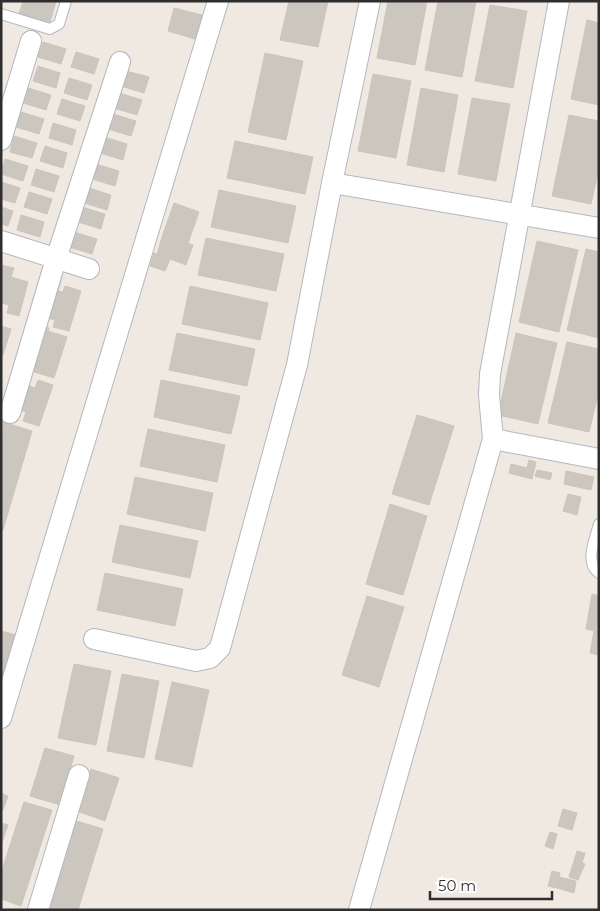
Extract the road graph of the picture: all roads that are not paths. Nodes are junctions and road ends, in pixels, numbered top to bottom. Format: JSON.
{"nodes":[{"id":1,"x":66,"y":1,"type":"edge"},
{"id":2,"x":218,"y":1,"type":"edge"},
{"id":3,"x":370,"y":1,"type":"edge"},
{"id":4,"x":559,"y":1,"type":"edge"},
{"id":5,"x":1,"y":14,"type":"edge"},
{"id":6,"x":31,"y":41,"type":"dead end"},
{"id":7,"x":120,"y":62,"type":"dead end"},
{"id":8,"x":1,"y":140,"type":"edge"},
{"id":9,"x":332,"y":183,"type":"junction"},
{"id":10,"x":521,"y":214,"type":"junction"},
{"id":11,"x":599,"y":228,"type":"edge"},
{"id":12,"x":1,"y":242,"type":"edge"},
{"id":13,"x":56,"y":259,"type":"junction"},
{"id":14,"x":90,"y":269,"type":"dead end"},
{"id":15,"x":10,"y":413,"type":"dead end"},
{"id":16,"x":493,"y":439,"type":"junction"},
{"id":17,"x":599,"y":459,"type":"edge"},
{"id":18,"x":599,"y":524,"type":"edge"},
{"id":19,"x":599,"y":573,"type":"edge"},
{"id":20,"x":94,"y":640,"type":"dead end"},
{"id":21,"x":1,"y":718,"type":"edge"},
{"id":22,"x":79,"y":775,"type":"dead end"},
{"id":23,"x":38,"y":910,"type":"edge"},
{"id":24,"x":359,"y":910,"type":"edge"}],
"edges":[{"from":1,"to":5,"type":"lane"},
{"from":2,"to":21,"type":"street"},
{"from":3,"to":9,"type":"street"},
{"from":4,"to":10,"type":"street"},
{"from":6,"to":8,"type":"street"},
{"from":7,"to":13,"type":"street"},
{"from":9,"to":10,"type":"street"},
{"from":9,"to":20,"type":"street"},
{"from":10,"to":11,"type":"street"},
{"from":10,"to":16,"type":"street"},
{"from":12,"to":13,"type":"street"},
{"from":13,"to":14,"type":"street"},
{"from":13,"to":15,"type":"street"},
{"from":16,"to":17,"type":"street"},
{"from":16,"to":24,"type":"street"},
{"from":18,"to":19,"type":"lane"},
{"from":22,"to":23,"type":"street"}]}
